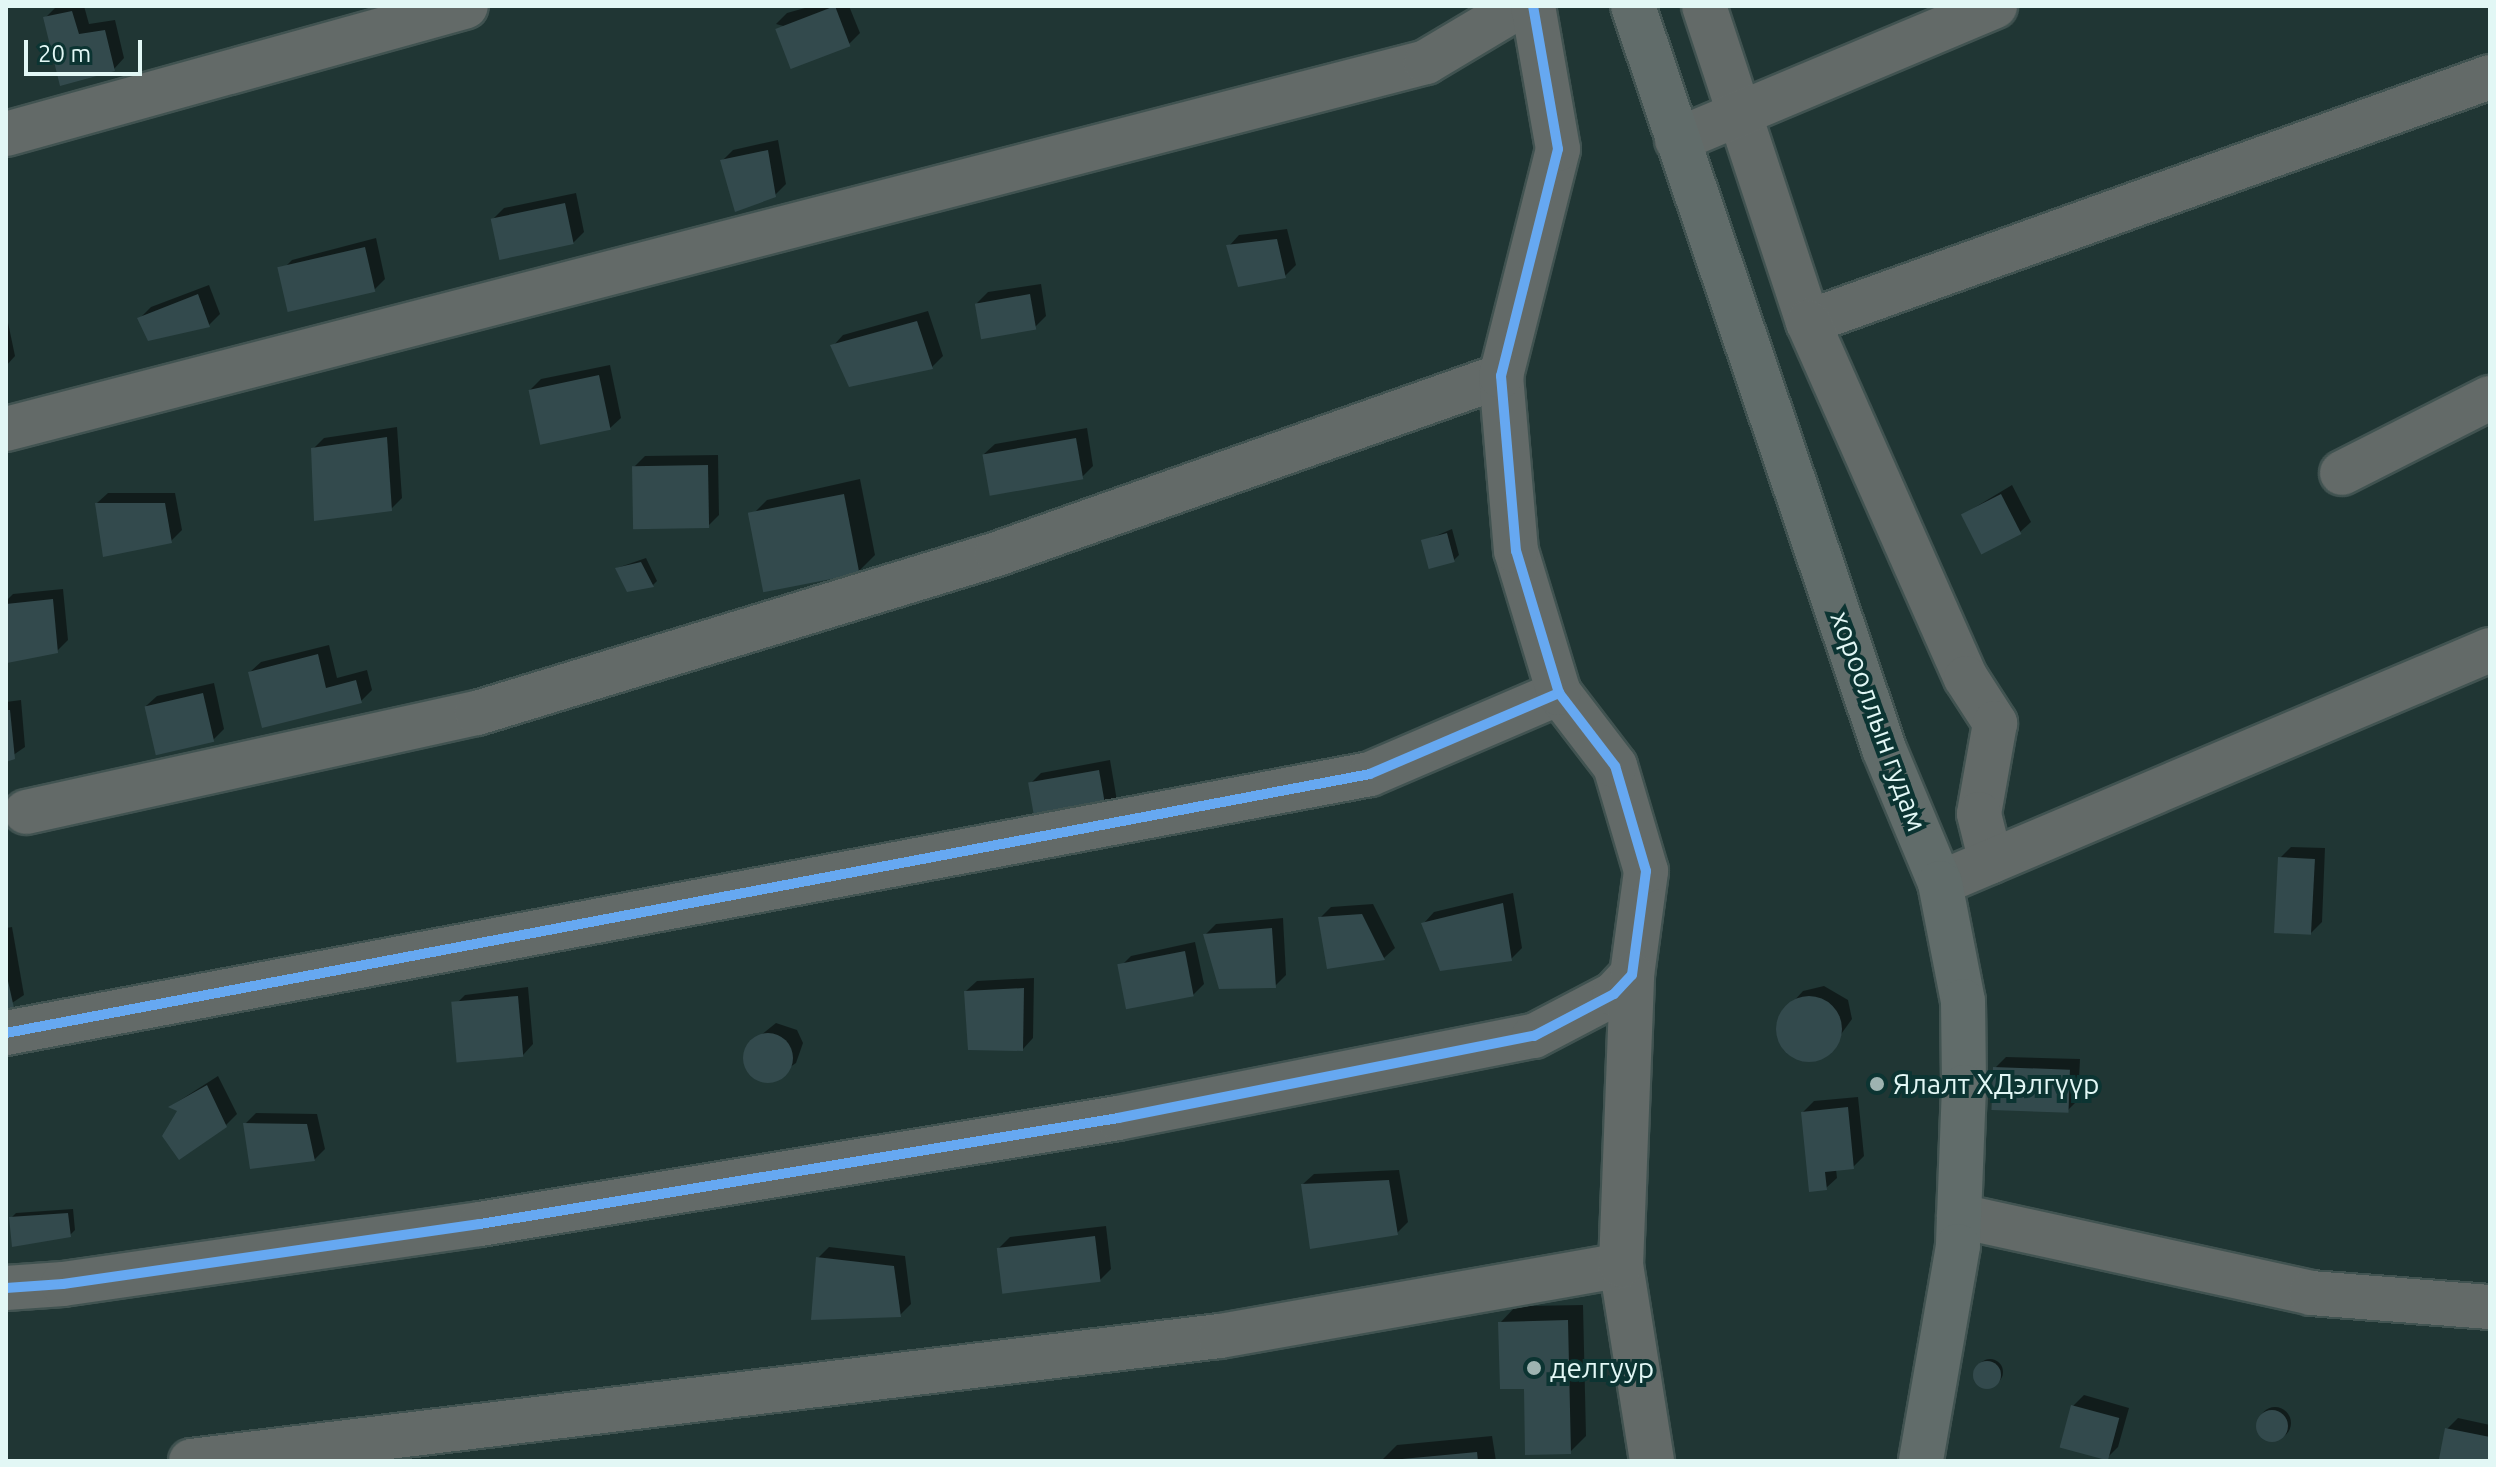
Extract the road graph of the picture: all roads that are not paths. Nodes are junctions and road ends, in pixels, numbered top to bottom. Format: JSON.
{"nodes":[{"id":1,"x":466,"y":6,"type":"edge"},
{"id":2,"x":1520,"y":6,"type":"edge"},
{"id":3,"x":1533,"y":6,"type":"edge"},
{"id":4,"x":1633,"y":6,"type":"edge"},
{"id":5,"x":1704,"y":6,"type":"edge"},
{"id":6,"x":1995,"y":6,"type":"edge"},
{"id":7,"x":2490,"y":77,"type":"edge"},
{"id":8,"x":1738,"y":114,"type":"junction"},
{"id":9,"x":6,"y":134,"type":"edge"},
{"id":10,"x":1677,"y":140,"type":"junction"},
{"id":11,"x":1808,"y":322,"type":"junction"},
{"id":12,"x":1501,"y":376,"type":"junction"},
{"id":13,"x":2490,"y":398,"type":"edge"},
{"id":14,"x":6,"y":429,"type":"edge"},
{"id":15,"x":2342,"y":473,"type":"dead end"},
{"id":16,"x":2490,"y":650,"type":"edge"},
{"id":17,"x":1559,"y":693,"type":"junction"},
{"id":18,"x":26,"y":812,"type":"dead end"},
{"id":19,"x":1991,"y":862,"type":"junction"},
{"id":20,"x":1940,"y":883,"type":"junction"},
{"id":21,"x":1632,"y":975,"type":"junction"},
{"id":22,"x":6,"y":1033,"type":"edge"},
{"id":23,"x":1959,"y":1216,"type":"junction"},
{"id":24,"x":1621,"y":1265,"type":"junction"},
{"id":25,"x":6,"y":1288,"type":"edge"},
{"id":26,"x":2490,"y":1307,"type":"edge"},
{"id":27,"x":191,"y":1461,"type":"edge"},
{"id":28,"x":1652,"y":1461,"type":"edge"},
{"id":29,"x":1921,"y":1461,"type":"edge"}],
"edges":[{"from":1,"to":9,"type":"street"},
{"from":2,"to":14,"type":"street"},
{"from":3,"to":12,"type":"street"},
{"from":4,"to":10,"type":"main road","name":"хорооллын гудам"},
{"from":5,"to":8,"type":"street"},
{"from":6,"to":8,"type":"street"},
{"from":7,"to":11,"type":"street"},
{"from":8,"to":10,"type":"street"},
{"from":8,"to":11,"type":"street"},
{"from":10,"to":20,"type":"main road","name":"хорооллын гудам"},
{"from":11,"to":19,"type":"street"},
{"from":12,"to":17,"type":"street"},
{"from":12,"to":18,"type":"street"},
{"from":13,"to":15,"type":"street"},
{"from":16,"to":19,"type":"street"},
{"from":17,"to":21,"type":"street"},
{"from":17,"to":22,"type":"street"},
{"from":19,"to":20,"type":"street"},
{"from":20,"to":23,"type":"main road","name":"хорооллын гудам"},
{"from":21,"to":24,"type":"street"},
{"from":21,"to":25,"type":"street"},
{"from":23,"to":26,"type":"street"},
{"from":23,"to":29,"type":"main road","name":"хорооллын гудам"},
{"from":24,"to":27,"type":"street"},
{"from":24,"to":28,"type":"street"}]}
